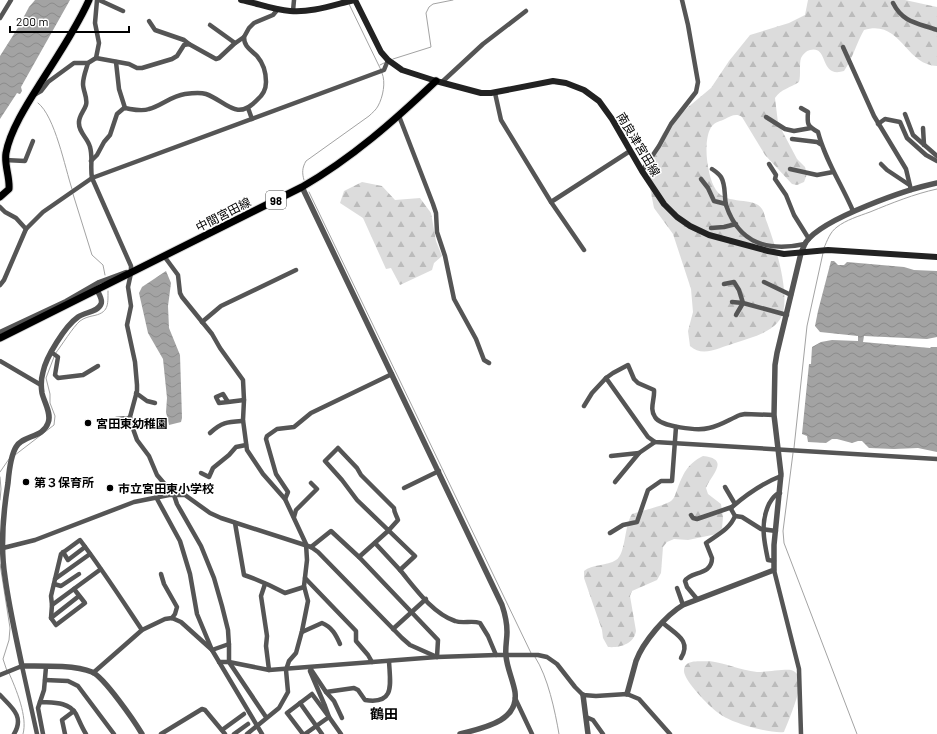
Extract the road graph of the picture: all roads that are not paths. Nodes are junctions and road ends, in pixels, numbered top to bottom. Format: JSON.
{"nodes":[{"id":1,"x":11,"y":0,"type":"edge"},
{"id":2,"x":89,"y":0,"type":"edge"},
{"id":3,"x":98,"y":0,"type":"edge"},
{"id":4,"x":241,"y":0,"type":"edge"},
{"id":5,"x":294,"y":0,"type":"edge"},
{"id":6,"x":352,"y":0,"type":"edge"},
{"id":7,"x":682,"y":0,"type":"edge"},
{"id":8,"x":893,"y":3,"type":"dead end"},
{"id":9,"x":278,"y":10,"type":"junction"},
{"id":10,"x":123,"y":11,"type":"dead end"},
{"id":11,"x":293,"y":11,"type":"junction"},
{"id":12,"x":526,"y":11,"type":"dead end"},
{"id":13,"x":0,"y":18,"type":"edge"},
{"id":14,"x":149,"y":21,"type":"dead end"},
{"id":15,"x":210,"y":26,"type":"dead end"},
{"id":16,"x":937,"y":30,"type":"edge"},
{"id":17,"x":244,"y":37,"type":"junction"},
{"id":18,"x":235,"y":43,"type":"junction"},
{"id":19,"x":189,"y":44,"type":"junction"},
{"id":20,"x":843,"y":47,"type":"dead end"},
{"id":21,"x":96,"y":58,"type":"junction"},
{"id":22,"x":388,"y":60,"type":"junction"},
{"id":23,"x":116,"y":62,"type":"junction"},
{"id":24,"x":88,"y":63,"type":"junction"},
{"id":25,"x":439,"y":82,"type":"junction"},
{"id":26,"x":495,"y":93,"type":"junction"},
{"id":27,"x":33,"y":96,"type":"junction"},
{"id":28,"x":125,"y":108,"type":"junction"},
{"id":29,"x":248,"y":108,"type":"junction"},
{"id":30,"x":801,"y":108,"type":"dead end"},
{"id":31,"x":905,"y":114,"type":"dead end"},
{"id":32,"x":399,"y":116,"type":"junction"},
{"id":33,"x":766,"y":117,"type":"dead end"},
{"id":34,"x":252,"y":119,"type":"junction"},
{"id":35,"x":878,"y":124,"type":"junction"},
{"id":36,"x":811,"y":128,"type":"junction"},
{"id":37,"x":923,"y":128,"type":"dead end"},
{"id":38,"x":792,"y":139,"type":"dead end"},
{"id":39,"x":33,"y":141,"type":"dead end"},
{"id":40,"x":820,"y":144,"type":"junction"},
{"id":41,"x":924,"y":145,"type":"junction"},
{"id":42,"x":630,"y":151,"type":"junction"},
{"id":43,"x":937,"y":156,"type":"edge"},
{"id":44,"x":5,"y":160,"type":"junction"},
{"id":45,"x":92,"y":161,"type":"junction"},
{"id":46,"x":937,"y":161,"type":"edge"},
{"id":47,"x":769,"y":164,"type":"dead end"},
{"id":48,"x":881,"y":164,"type":"dead end"},
{"id":49,"x":712,"y":169,"type":"dead end"},
{"id":50,"x":790,"y":169,"type":"dead end"},
{"id":51,"x":642,"y":171,"type":"junction"},
{"id":52,"x":833,"y":172,"type":"junction"},
{"id":53,"x":92,"y":178,"type":"junction"},
{"id":54,"x":701,"y":179,"type":"dead end"},
{"id":55,"x":937,"y":183,"type":"edge"},
{"id":56,"x":302,"y":187,"type":"junction"},
{"id":57,"x":910,"y":187,"type":"junction"},
{"id":58,"x":0,"y":197,"type":"edge"},
{"id":59,"x":551,"y":202,"type":"junction"},
{"id":60,"x":726,"y":204,"type":"junction"},
{"id":61,"x":0,"y":207,"type":"edge"},
{"id":62,"x":854,"y":211,"type":"junction"},
{"id":63,"x":736,"y":224,"type":"junction"},
{"id":64,"x":711,"y":228,"type":"dead end"},
{"id":65,"x":26,"y":229,"type":"junction"},
{"id":66,"x":809,"y":239,"type":"junction"},
{"id":67,"x":805,"y":244,"type":"junction"},
{"id":68,"x":584,"y":250,"type":"dead end"},
{"id":69,"x":801,"y":253,"type":"junction"},
{"id":70,"x":164,"y":256,"type":"junction"},
{"id":71,"x":937,"y":256,"type":"edge"},
{"id":72,"x":296,"y":270,"type":"dead end"},
{"id":73,"x":129,"y":272,"type":"junction"},
{"id":74,"x":764,"y":282,"type":"dead end"},
{"id":75,"x":724,"y":284,"type":"dead end"},
{"id":76,"x":0,"y":285,"type":"edge"},
{"id":77,"x":96,"y":287,"type":"junction"},
{"id":78,"x":791,"y":295,"type":"junction"},
{"id":79,"x":732,"y":302,"type":"dead end"},
{"id":80,"x":743,"y":303,"type":"junction"},
{"id":81,"x":736,"y":315,"type":"dead end"},
{"id":82,"x":787,"y":315,"type":"junction"},
{"id":83,"x":202,"y":322,"type":"junction"},
{"id":84,"x":0,"y":332,"type":"edge"},
{"id":85,"x":0,"y":338,"type":"edge"},
{"id":86,"x":51,"y":352,"type":"junction"},
{"id":87,"x":0,"y":361,"type":"edge"},
{"id":88,"x":489,"y":363,"type":"dead end"},
{"id":89,"x":98,"y":366,"type":"dead end"},
{"id":90,"x":392,"y":374,"type":"junction"},
{"id":91,"x":606,"y":378,"type":"junction"},
{"id":92,"x":41,"y":386,"type":"junction"},
{"id":93,"x":136,"y":393,"type":"junction"},
{"id":94,"x":244,"y":400,"type":"junction"},
{"id":95,"x":228,"y":402,"type":"dead end"},
{"id":96,"x":155,"y":403,"type":"dead end"},
{"id":97,"x":584,"y":406,"type":"dead end"},
{"id":98,"x":774,"y":415,"type":"junction"},
{"id":99,"x":130,"y":418,"type":"junction"},
{"id":100,"x":116,"y":419,"type":"dead end"},
{"id":101,"x":243,"y":421,"type":"junction"},
{"id":102,"x":676,"y":427,"type":"junction"},
{"id":103,"x":210,"y":433,"type":"dead end"},
{"id":104,"x":655,"y":442,"type":"junction"},
{"id":105,"x":675,"y":443,"type":"junction"},
{"id":106,"x":246,"y":445,"type":"junction"},
{"id":107,"x":777,"y":449,"type":"junction"},
{"id":108,"x":639,"y":453,"type":"junction"},
{"id":109,"x":612,"y":456,"type":"dead end"},
{"id":110,"x":937,"y":459,"type":"edge"},
{"id":111,"x":439,"y":472,"type":"junction"},
{"id":112,"x":202,"y":473,"type":"dead end"},
{"id":113,"x":781,"y":476,"type":"junction"},
{"id":114,"x":615,"y":482,"type":"dead end"},
{"id":115,"x":311,"y":483,"type":"dead end"},
{"id":116,"x":404,"y":488,"type":"dead end"},
{"id":117,"x":725,"y":488,"type":"dead end"},
{"id":118,"x":780,"y":493,"type":"junction"},
{"id":119,"x":174,"y":495,"type":"junction"},
{"id":120,"x":156,"y":497,"type":"junction"},
{"id":121,"x":285,"y":499,"type":"junction"},
{"id":122,"x":733,"y":505,"type":"junction"},
{"id":123,"x":690,"y":515,"type":"dead end"},
{"id":124,"x":735,"y":516,"type":"junction"},
{"id":125,"x":294,"y":519,"type":"junction"},
{"id":126,"x":235,"y":523,"type":"junction"},
{"id":127,"x":763,"y":529,"type":"junction"},
{"id":128,"x":388,"y":530,"type":"junction"},
{"id":129,"x":776,"y":531,"type":"junction"},
{"id":130,"x":610,"y":534,"type":"dead end"},
{"id":131,"x":375,"y":543,"type":"junction"},
{"id":132,"x":308,"y":546,"type":"junction"},
{"id":133,"x":85,"y":547,"type":"junction"},
{"id":134,"x":1,"y":548,"type":"edge"},
{"id":135,"x":63,"y":552,"type":"junction"},
{"id":136,"x":90,"y":554,"type":"junction"},
{"id":137,"x":359,"y":557,"type":"junction"},
{"id":138,"x":774,"y":560,"type":"junction"},
{"id":139,"x":101,"y":569,"type":"junction"},
{"id":140,"x":400,"y":570,"type":"junction"},
{"id":141,"x":774,"y":570,"type":"junction"},
{"id":142,"x":79,"y":574,"type":"dead end"},
{"id":143,"x":161,"y":574,"type":"dead end"},
{"id":144,"x":305,"y":578,"type":"junction"},
{"id":145,"x":54,"y":582,"type":"junction"},
{"id":146,"x":265,"y":584,"type":"junction"},
{"id":147,"x":304,"y":587,"type":"junction"},
{"id":148,"x":677,"y":588,"type":"dead end"},
{"id":149,"x":74,"y":589,"type":"junction"},
{"id":150,"x":79,"y":596,"type":"junction"},
{"id":151,"x":426,"y":599,"type":"junction"},
{"id":152,"x":697,"y":599,"type":"junction"},
{"id":153,"x":52,"y":605,"type":"junction"},
{"id":154,"x":683,"y":605,"type":"junction"},
{"id":155,"x":412,"y":612,"type":"junction"},
{"id":156,"x":51,"y":618,"type":"junction"},
{"id":157,"x":172,"y":618,"type":"junction"},
{"id":158,"x":663,"y":623,"type":"junction"},
{"id":159,"x":393,"y":629,"type":"junction"},
{"id":160,"x":142,"y":630,"type":"junction"},
{"id":161,"x":302,"y":632,"type":"junction"},
{"id":162,"x":229,"y":644,"type":"junction"},
{"id":163,"x":340,"y":644,"type":"dead end"},
{"id":164,"x":212,"y":650,"type":"junction"},
{"id":165,"x":496,"y":655,"type":"junction"},
{"id":166,"x":505,"y":655,"type":"junction"},
{"id":167,"x":437,"y":657,"type":"junction"},
{"id":168,"x":681,"y":658,"type":"dead end"},
{"id":169,"x":389,"y":661,"type":"junction"},
{"id":170,"x":219,"y":662,"type":"junction"},
{"id":171,"x":229,"y":662,"type":"junction"},
{"id":172,"x":372,"y":662,"type":"junction"},
{"id":173,"x":22,"y":666,"type":"junction"},
{"id":174,"x":46,"y":666,"type":"junction"},
{"id":175,"x":310,"y":668,"type":"junction"},
{"id":176,"x":269,"y":670,"type":"junction"},
{"id":177,"x":286,"y":670,"type":"junction"},
{"id":178,"x":3,"y":673,"type":"edge"},
{"id":179,"x":94,"y":673,"type":"junction"},
{"id":180,"x":45,"y":680,"type":"junction"},
{"id":181,"x":326,"y":692,"type":"junction"},
{"id":182,"x":583,"y":694,"type":"junction"},
{"id":183,"x":627,"y":694,"type":"junction"},
{"id":184,"x":0,"y":695,"type":"edge"},
{"id":185,"x":515,"y":698,"type":"junction"},
{"id":186,"x":40,"y":702,"type":"junction"},
{"id":187,"x":300,"y":703,"type":"junction"},
{"id":188,"x":278,"y":709,"type":"junction"},
{"id":189,"x":74,"y":711,"type":"junction"},
{"id":190,"x":287,"y":713,"type":"junction"},
{"id":191,"x":244,"y":714,"type":"dead end"},
{"id":192,"x":266,"y":717,"type":"junction"},
{"id":193,"x":329,"y":717,"type":"junction"},
{"id":194,"x":586,"y":717,"type":"junction"},
{"id":195,"x":342,"y":718,"type":"dead end"},
{"id":196,"x":248,"y":724,"type":"dead end"},
{"id":197,"x":258,"y":726,"type":"junction"},
{"id":198,"x":316,"y":726,"type":"junction"},
{"id":199,"x":223,"y":733,"type":"edge"},
{"id":200,"x":14,"y":734,"type":"edge"},
{"id":201,"x":37,"y":734,"type":"edge"},
{"id":202,"x":43,"y":734,"type":"edge"},
{"id":203,"x":65,"y":734,"type":"edge"},
{"id":204,"x":86,"y":734,"type":"edge"},
{"id":205,"x":114,"y":734,"type":"edge"},
{"id":206,"x":142,"y":734,"type":"edge"},
{"id":207,"x":160,"y":734,"type":"edge"},
{"id":208,"x":234,"y":734,"type":"edge"},
{"id":209,"x":247,"y":734,"type":"edge"},
{"id":210,"x":262,"y":734,"type":"edge"},
{"id":211,"x":304,"y":734,"type":"edge"},
{"id":212,"x":322,"y":734,"type":"edge"},
{"id":213,"x":341,"y":734,"type":"edge"},
{"id":214,"x":460,"y":734,"type":"edge"},
{"id":215,"x":532,"y":734,"type":"edge"},
{"id":216,"x":588,"y":734,"type":"edge"},
{"id":217,"x":603,"y":734,"type":"edge"},
{"id":218,"x":670,"y":734,"type":"edge"},
{"id":219,"x":801,"y":734,"type":"edge"}],
"edges":[{"from":1,"to":13,"type":"street"},
{"from":2,"to":27,"type":"main road"},
{"from":3,"to":10,"type":"street"},
{"from":3,"to":21,"type":"street"},
{"from":4,"to":9,"type":"main road","name":"南良津宮田線"},
{"from":5,"to":11,"type":"street"},
{"from":6,"to":11,"type":"main road","name":"南良津宮田線"},
{"from":6,"to":22,"type":"main road","name":"南良津宮田線"},
{"from":7,"to":51,"type":"street"},
{"from":8,"to":16,"type":"street"},
{"from":9,"to":11,"type":"main road","name":"南良津宮田線"},
{"from":9,"to":17,"type":"street"},
{"from":12,"to":25,"type":"street"},
{"from":14,"to":19,"type":"street"},
{"from":15,"to":18,"type":"street"},
{"from":17,"to":18,"type":"street"},
{"from":17,"to":29,"type":"street"},
{"from":18,"to":19,"type":"street"},
{"from":19,"to":23,"type":"street"},
{"from":20,"to":35,"type":"street"},
{"from":21,"to":23,"type":"street"},
{"from":21,"to":24,"type":"street"},
{"from":22,"to":25,"type":"main road","name":"南良津宮田線"},
{"from":22,"to":34,"type":"street"},
{"from":23,"to":28,"type":"street"},
{"from":24,"to":27,"type":"street"},
{"from":24,"to":45,"type":"street"},
{"from":25,"to":26,"type":"main road","name":"南良津宮田線"},
{"from":25,"to":32,"type":"main road","name":"中間宮田線","number":"98"},
{"from":26,"to":42,"type":"main road","name":"南良津宮田線"},
{"from":26,"to":59,"type":"street"},
{"from":27,"to":44,"type":"main road"},
{"from":28,"to":29,"type":"street"},
{"from":28,"to":45,"type":"street"},
{"from":29,"to":34,"type":"street"},
{"from":30,"to":36,"type":"street"},
{"from":31,"to":41,"type":"street"},
{"from":32,"to":56,"type":"main road","name":"中間宮田線","number":"98"},
{"from":32,"to":88,"type":"street"},
{"from":33,"to":36,"type":"street"},
{"from":34,"to":53,"type":"street"},
{"from":35,"to":46,"type":"street"},
{"from":35,"to":57,"type":"street"},
{"from":36,"to":40,"type":"street"},
{"from":37,"to":41,"type":"street"},
{"from":38,"to":40,"type":"street"},
{"from":39,"to":44,"type":"street"},
{"from":40,"to":52,"type":"street"},
{"from":41,"to":43,"type":"street"},
{"from":42,"to":51,"type":"main road","name":"南良津宮田線"},
{"from":42,"to":59,"type":"street"},
{"from":44,"to":58,"type":"main road"},
{"from":45,"to":53,"type":"street"},
{"from":47,"to":66,"type":"street"},
{"from":48,"to":57,"type":"street"},
{"from":49,"to":60,"type":"street"},
{"from":50,"to":52,"type":"street"},
{"from":51,"to":69,"type":"main road","name":"南良津宮田線"},
{"from":52,"to":62,"type":"street"},
{"from":53,"to":65,"type":"street"},
{"from":53,"to":73,"type":"street"},
{"from":54,"to":60,"type":"street"},
{"from":55,"to":57,"type":"street"},
{"from":56,"to":70,"type":"main road","name":"中間宮田線","number":"98"},
{"from":56,"to":90,"type":"street"},
{"from":57,"to":62,"type":"street"},
{"from":59,"to":68,"type":"street"},
{"from":60,"to":63,"type":"street"},
{"from":61,"to":65,"type":"street"},
{"from":62,"to":66,"type":"street"},
{"from":63,"to":64,"type":"street"},
{"from":63,"to":67,"type":"street"},
{"from":65,"to":76,"type":"street"},
{"from":66,"to":67,"type":"street"},
{"from":67,"to":69,"type":"street"},
{"from":69,"to":71,"type":"main road","name":"南良津宮田線"},
{"from":69,"to":78,"type":"street"},
{"from":70,"to":73,"type":"main road","name":"中間宮田線","number":"98"},
{"from":70,"to":83,"type":"street"},
{"from":72,"to":83,"type":"street"},
{"from":73,"to":77,"type":"main road","name":"中間宮田線","number":"98"},
{"from":73,"to":93,"type":"street"},
{"from":74,"to":78,"type":"street"},
{"from":75,"to":80,"type":"street"},
{"from":77,"to":84,"type":"street"},
{"from":77,"to":85,"type":"main road","name":"中間宮田線","number":"98"},
{"from":77,"to":86,"type":"street"},
{"from":78,"to":82,"type":"street"},
{"from":79,"to":80,"type":"street"},
{"from":80,"to":81,"type":"street"},
{"from":80,"to":82,"type":"street"},
{"from":82,"to":98,"type":"street"},
{"from":83,"to":94,"type":"street"},
{"from":86,"to":89,"type":"street"},
{"from":86,"to":92,"type":"street"},
{"from":87,"to":92,"type":"street"},
{"from":90,"to":111,"type":"street"},
{"from":90,"to":121,"type":"street"},
{"from":91,"to":97,"type":"street"},
{"from":91,"to":102,"type":"street"},
{"from":91,"to":104,"type":"street"},
{"from":92,"to":134,"type":"street"},
{"from":93,"to":96,"type":"street"},
{"from":93,"to":99,"type":"street"},
{"from":94,"to":95,"type":"street"},
{"from":94,"to":101,"type":"street"},
{"from":98,"to":102,"type":"street"},
{"from":98,"to":107,"type":"street"},
{"from":99,"to":100,"type":"street"},
{"from":99,"to":119,"type":"street"},
{"from":101,"to":103,"type":"street"},
{"from":101,"to":106,"type":"street"},
{"from":102,"to":105,"type":"street"},
{"from":104,"to":105,"type":"street"},
{"from":104,"to":108,"type":"street"},
{"from":105,"to":107,"type":"street"},
{"from":105,"to":130,"type":"street"},
{"from":106,"to":112,"type":"street"},
{"from":106,"to":121,"type":"street"},
{"from":107,"to":110,"type":"street"},
{"from":107,"to":113,"type":"street"},
{"from":108,"to":109,"type":"street"},
{"from":108,"to":114,"type":"street"},
{"from":111,"to":116,"type":"street"},
{"from":111,"to":166,"type":"street"},
{"from":113,"to":118,"type":"street"},
{"from":113,"to":122,"type":"street"},
{"from":115,"to":125,"type":"street"},
{"from":117,"to":122,"type":"street"},
{"from":118,"to":127,"type":"street"},
{"from":118,"to":129,"type":"street"},
{"from":119,"to":120,"type":"street"},
{"from":119,"to":126,"type":"street"},
{"from":119,"to":162,"type":"street"},
{"from":120,"to":134,"type":"street"},
{"from":120,"to":164,"type":"street"},
{"from":121,"to":125,"type":"street"},
{"from":122,"to":123,"type":"street"},
{"from":122,"to":124,"type":"street"},
{"from":124,"to":127,"type":"street"},
{"from":124,"to":152,"type":"street"},
{"from":125,"to":132,"type":"street"},
{"from":126,"to":132,"type":"street"},
{"from":126,"to":146,"type":"street"},
{"from":127,"to":129,"type":"street"},
{"from":127,"to":138,"type":"street"},
{"from":128,"to":128,"type":"street"},
{"from":128,"to":131,"type":"street"},
{"from":128,"to":140,"type":"street"},
{"from":129,"to":138,"type":"street"},
{"from":131,"to":137,"type":"street"},
{"from":131,"to":140,"type":"street"},
{"from":132,"to":137,"type":"street"},
{"from":132,"to":144,"type":"street"},
{"from":132,"to":159,"type":"street"},
{"from":133,"to":135,"type":"street"},
{"from":133,"to":135,"type":"street"},
{"from":133,"to":136,"type":"street"},
{"from":134,"to":173,"type":"street"},
{"from":135,"to":145,"type":"street"},
{"from":136,"to":139,"type":"street"},
{"from":136,"to":145,"type":"street"},
{"from":137,"to":155,"type":"street"},
{"from":138,"to":141,"type":"street"},
{"from":139,"to":149,"type":"street"},
{"from":139,"to":160,"type":"street"},
{"from":140,"to":151,"type":"street"},
{"from":141,"to":152,"type":"street"},
{"from":141,"to":219,"type":"street"},
{"from":142,"to":145,"type":"street"},
{"from":143,"to":157,"type":"street"},
{"from":144,"to":147,"type":"street"},
{"from":144,"to":172,"type":"street"},
{"from":145,"to":153,"type":"street"},
{"from":146,"to":147,"type":"street"},
{"from":146,"to":176,"type":"street"},
{"from":147,"to":161,"type":"street"},
{"from":148,"to":154,"type":"street"},
{"from":149,"to":150,"type":"street"},
{"from":149,"to":153,"type":"street"},
{"from":150,"to":156,"type":"street"},
{"from":150,"to":156,"type":"street"},
{"from":151,"to":155,"type":"street"},
{"from":151,"to":165,"type":"street"},
{"from":152,"to":154,"type":"street"},
{"from":153,"to":156,"type":"street"},
{"from":154,"to":158,"type":"street"},
{"from":155,"to":159,"type":"street"},
{"from":155,"to":167,"type":"street"},
{"from":157,"to":160,"type":"street"},
{"from":157,"to":164,"type":"street"},
{"from":158,"to":168,"type":"street"},
{"from":158,"to":183,"type":"street"},
{"from":159,"to":167,"type":"street"},
{"from":160,"to":179,"type":"street"},
{"from":161,"to":163,"type":"street"},
{"from":161,"to":177,"type":"street"},
{"from":162,"to":164,"type":"street"},
{"from":162,"to":171,"type":"street"},
{"from":164,"to":170,"type":"street"},
{"from":165,"to":166,"type":"street"},
{"from":165,"to":167,"type":"street"},
{"from":166,"to":182,"type":"street"},
{"from":166,"to":185,"type":"street"},
{"from":167,"to":169,"type":"street"},
{"from":169,"to":172,"type":"street"},
{"from":169,"to":181,"type":"street"},
{"from":170,"to":171,"type":"street"},
{"from":170,"to":197,"type":"street"},
{"from":171,"to":176,"type":"street"},
{"from":171,"to":192,"type":"street"},
{"from":172,"to":175,"type":"street"},
{"from":173,"to":174,"type":"street"},
{"from":173,"to":178,"type":"street"},
{"from":173,"to":201,"type":"street"},
{"from":174,"to":179,"type":"street"},
{"from":174,"to":180,"type":"street"},
{"from":175,"to":177,"type":"street"},
{"from":175,"to":181,"type":"street"},
{"from":175,"to":193,"type":"street"},
{"from":176,"to":177,"type":"street"},
{"from":177,"to":188,"type":"street"},
{"from":179,"to":206,"type":"street"},
{"from":180,"to":186,"type":"street"},
{"from":180,"to":205,"type":"street"},
{"from":181,"to":195,"type":"street"},
{"from":182,"to":183,"type":"street"},
{"from":182,"to":194,"type":"street"},
{"from":183,"to":218,"type":"street"},
{"from":184,"to":200,"type":"street"},
{"from":185,"to":214,"type":"street"},
{"from":185,"to":215,"type":"street"},
{"from":186,"to":189,"type":"street"},
{"from":186,"to":202,"type":"street"},
{"from":187,"to":190,"type":"street"},
{"from":187,"to":193,"type":"street"},
{"from":187,"to":198,"type":"street"},
{"from":188,"to":190,"type":"street"},
{"from":188,"to":192,"type":"street"},
{"from":189,"to":203,"type":"street"},
{"from":189,"to":204,"type":"street"},
{"from":190,"to":211,"type":"street"},
{"from":191,"to":199,"type":"street"},
{"from":192,"to":197,"type":"street"},
{"from":193,"to":198,"type":"street"},
{"from":193,"to":213,"type":"street"},
{"from":194,"to":216,"type":"street"},
{"from":194,"to":217,"type":"street"},
{"from":196,"to":208,"type":"street"},
{"from":197,"to":209,"type":"street"},
{"from":197,"to":210,"type":"street"},
{"from":198,"to":211,"type":"street"},
{"from":198,"to":212,"type":"street"},
{"from":199,"to":207,"type":"street"}]}
